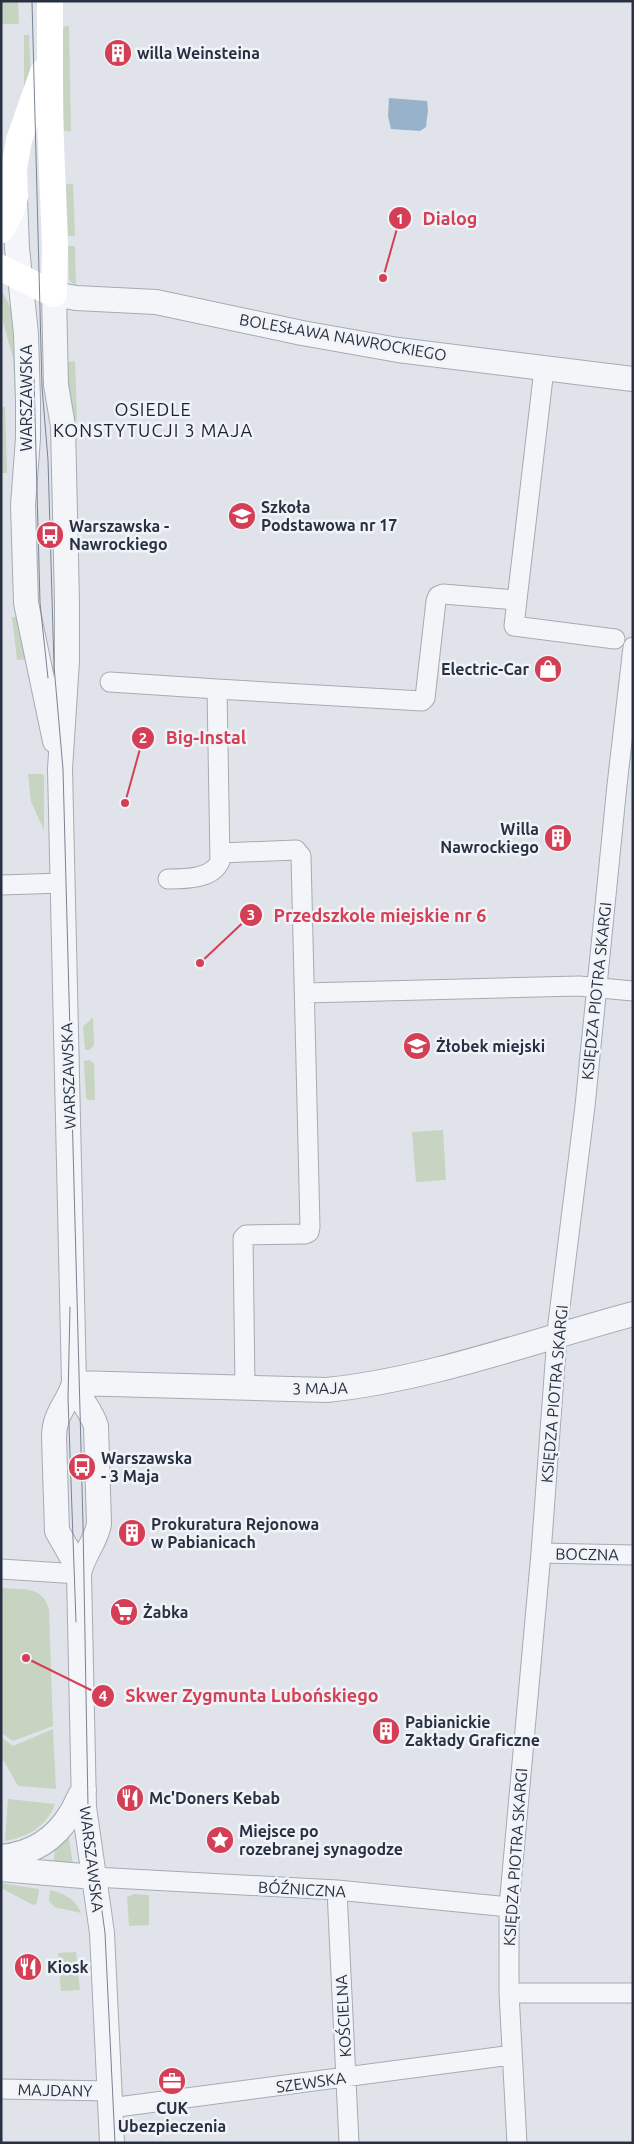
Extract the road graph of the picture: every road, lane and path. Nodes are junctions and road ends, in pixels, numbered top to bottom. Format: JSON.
{"nodes":[{"id":1,"x":50,"y":1,"type":"edge"},
{"id":2,"x":51,"y":29,"type":"junction"},
{"id":3,"x":15,"y":197,"type":"junction"},
{"id":4,"x":1,"y":230,"type":"edge"},
{"id":5,"x":11,"y":272,"type":"edge"},
{"id":6,"x":54,"y":294,"type":"junction"},
{"id":7,"x":544,"y":369,"type":"junction"},
{"id":8,"x":633,"y":379,"type":"edge"},
{"id":9,"x":517,"y":600,"type":"junction"},
{"id":10,"x":615,"y":638,"type":"dead end"},
{"id":11,"x":633,"y":647,"type":"edge"},
{"id":12,"x":110,"y":682,"type":"dead end"},
{"id":13,"x":217,"y":689,"type":"junction"},
{"id":14,"x":60,"y":770,"type":"junction"},
{"id":15,"x":625,"y":782,"type":"edge"},
{"id":16,"x":221,"y":853,"type":"junction"},
{"id":17,"x":168,"y":879,"type":"dead end"},
{"id":18,"x":63,"y":883,"type":"junction"},
{"id":19,"x":1,"y":885,"type":"edge"},
{"id":20,"x":596,"y":988,"type":"junction"},
{"id":21,"x":633,"y":992,"type":"edge"},
{"id":22,"x":305,"y":993,"type":"junction"},
{"id":23,"x":633,"y":1314,"type":"edge"},
{"id":24,"x":558,"y":1334,"type":"junction"},
{"id":25,"x":74,"y":1383,"type":"junction"},
{"id":26,"x":245,"y":1387,"type":"junction"},
{"id":27,"x":541,"y":1553,"type":"junction"},
{"id":28,"x":633,"y":1555,"type":"edge"},
{"id":29,"x":1,"y":1568,"type":"edge"},
{"id":30,"x":79,"y":1574,"type":"junction"},
{"id":31,"x":84,"y":1790,"type":"junction"},
{"id":32,"x":1,"y":1857,"type":"edge"},
{"id":33,"x":1,"y":1868,"type":"edge"},
{"id":34,"x":94,"y":1878,"type":"junction"},
{"id":35,"x":337,"y":1890,"type":"junction"},
{"id":36,"x":509,"y":1907,"type":"junction"},
{"id":37,"x":509,"y":1993,"type":"junction"},
{"id":38,"x":633,"y":1993,"type":"edge"},
{"id":39,"x":512,"y":2056,"type":"junction"},
{"id":40,"x":346,"y":2077,"type":"junction"},
{"id":41,"x":1,"y":2089,"type":"edge"},
{"id":42,"x":110,"y":2099,"type":"junction"},
{"id":43,"x":112,"y":2143,"type":"edge"},
{"id":44,"x":349,"y":2143,"type":"edge"},
{"id":45,"x":517,"y":2143,"type":"edge"}],
"edges":[{"from":1,"to":2,"type":"main road","name":"WARSZAWSKA"},
{"from":2,"to":3,"type":"main road","name":"WARSZAWSKA"},
{"from":2,"to":6,"type":"main road","name":"WARSZAWSKA"},
{"from":3,"to":4,"type":"main road"},
{"from":3,"to":5,"type":"street","name":"WARSZAWSKA"},
{"from":5,"to":6,"type":"main road"},
{"from":5,"to":14,"type":"street","name":"WARSZAWSKA"},
{"from":6,"to":7,"type":"street","name":"BOLESŁAWA NAWROCKIEGO"},
{"from":6,"to":14,"type":"street","name":"WARSZAWSKA"},
{"from":7,"to":8,"type":"street","name":"BOLESŁAWA NAWROCKIEGO"},
{"from":7,"to":9,"type":"street"},
{"from":9,"to":10,"type":"street"},
{"from":9,"to":13,"type":"street"},
{"from":11,"to":15,"type":"street","name":"KSIĘDZA PIOTRA SKARGI"},
{"from":12,"to":13,"type":"street"},
{"from":13,"to":16,"type":"street"},
{"from":14,"to":18,"type":"street","name":"WARSZAWSKA"},
{"from":15,"to":20,"type":"street","name":"KSIĘDZA PIOTRA SKARGI"},
{"from":16,"to":17,"type":"street"},
{"from":16,"to":22,"type":"street"},
{"from":18,"to":19,"type":"street"},
{"from":18,"to":25,"type":"street","name":"WARSZAWSKA"},
{"from":20,"to":21,"type":"street"},
{"from":20,"to":22,"type":"street"},
{"from":20,"to":24,"type":"street","name":"KSIĘDZA PIOTRA SKARGI"},
{"from":22,"to":26,"type":"street"},
{"from":23,"to":24,"type":"street","name":"3 MAJA"},
{"from":24,"to":26,"type":"street","name":"3 MAJA"},
{"from":24,"to":27,"type":"street","name":"KSIĘDZA PIOTRA SKARGI"},
{"from":25,"to":26,"type":"street","name":"3 MAJA"},
{"from":25,"to":30,"type":"street","name":"WARSZAWSKA"},
{"from":25,"to":30,"type":"street","name":"WARSZAWSKA"},
{"from":27,"to":28,"type":"street","name":"BOCZNA"},
{"from":27,"to":36,"type":"street","name":"KSIĘDZA PIOTRA SKARGI"},
{"from":29,"to":30,"type":"street"},
{"from":30,"to":31,"type":"street","name":"WARSZAWSKA"},
{"from":31,"to":32,"type":"street"},
{"from":31,"to":34,"type":"street","name":"WARSZAWSKA"},
{"from":33,"to":34,"type":"street"},
{"from":34,"to":35,"type":"street","name":"BÓŹNICZNA"},
{"from":34,"to":42,"type":"street","name":"WARSZAWSKA"},
{"from":35,"to":36,"type":"street","name":"BÓŹNICZNA"},
{"from":35,"to":40,"type":"street","name":"KOŚCIELNA"},
{"from":36,"to":37,"type":"street","name":"KSIĘDZA PIOTRA SKARGI"},
{"from":37,"to":38,"type":"street"},
{"from":37,"to":39,"type":"street","name":"KSIĘDZA PIOTRA SKARGI"},
{"from":39,"to":40,"type":"street","name":"SZEWSKA"},
{"from":39,"to":45,"type":"street","name":"KSIĘDZA PIOTRA SKARGI"},
{"from":40,"to":42,"type":"street","name":"SZEWSKA"},
{"from":40,"to":44,"type":"street","name":"KOŚCIELNA"},
{"from":41,"to":42,"type":"street","name":"MAJDANY"},
{"from":42,"to":43,"type":"street","name":"WARSZAWSKA"}]}
